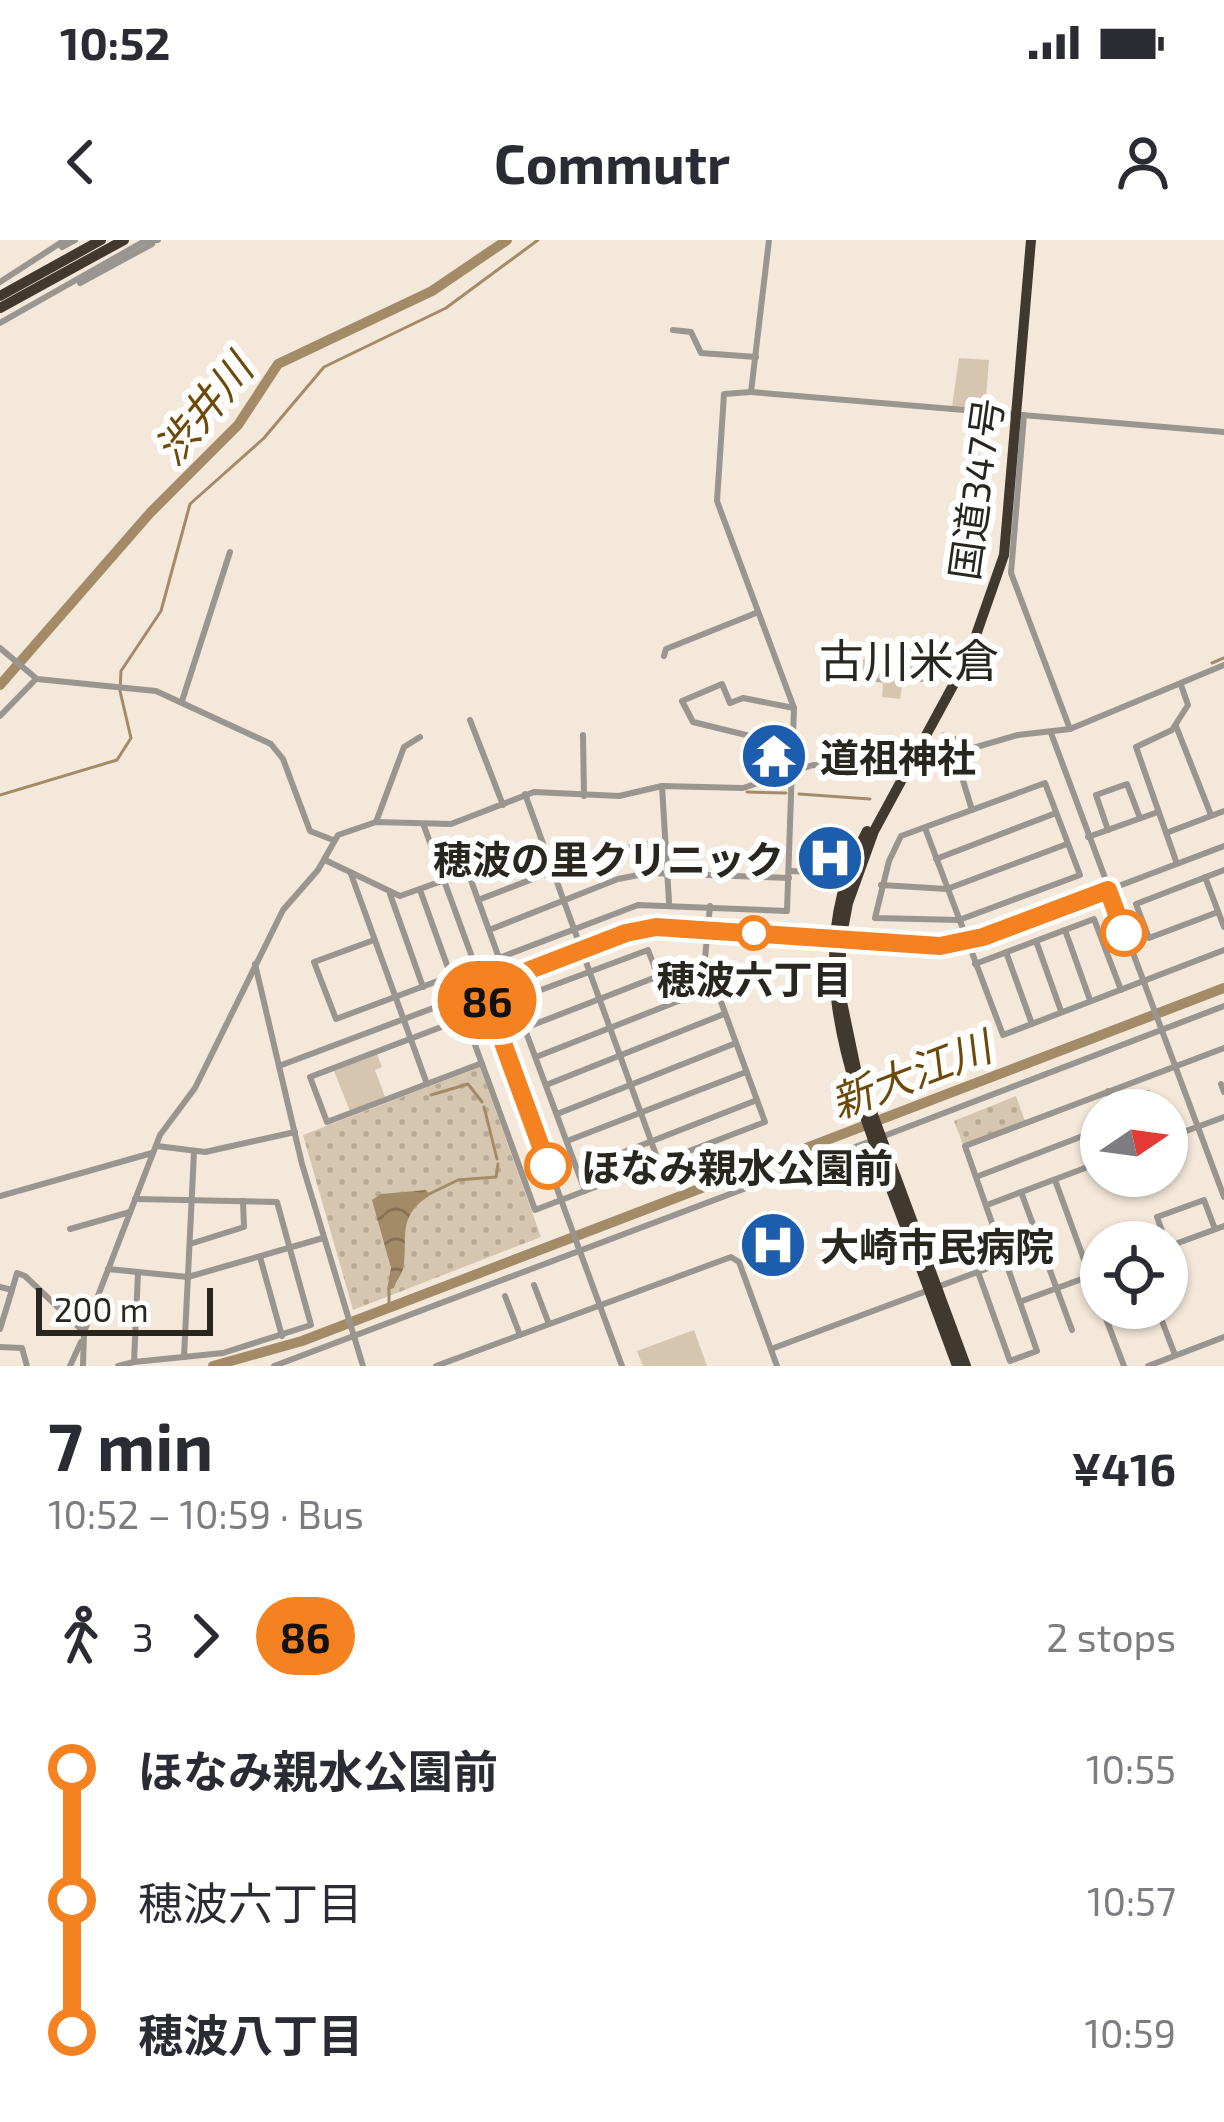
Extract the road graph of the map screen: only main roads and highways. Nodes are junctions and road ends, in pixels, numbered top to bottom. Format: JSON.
{"nodes":[{"id":1,"x":101,"y":240,"type":"edge"},
{"id":2,"x":124,"y":240,"type":"edge"},
{"id":3,"x":1030,"y":240,"type":"edge"},
{"id":4,"x":0,"y":296,"type":"edge"},
{"id":5,"x":0,"y":308,"type":"edge"},
{"id":6,"x":892,"y":794,"type":"junction"},
{"id":7,"x":837,"y":940,"type":"junction"},
{"id":8,"x":933,"y":1289,"type":"junction"},
{"id":9,"x":957,"y":1366,"type":"edge"},
{"id":10,"x":967,"y":1366,"type":"edge"}],
"edges":[{"from":1,"to":4,"type":"highway"},
{"from":2,"to":5,"type":"highway"},
{"from":3,"to":6,"type":"highway","name":"国道347号"},
{"from":6,"to":7,"type":"highway","name":"国道347号"},
{"from":6,"to":7,"type":"highway","name":"国道347号"},
{"from":7,"to":8,"type":"highway","name":"国道347号"},
{"from":8,"to":9,"type":"highway","name":"国道347号"},
{"from":8,"to":10,"type":"highway","name":"国道347号"}]}
